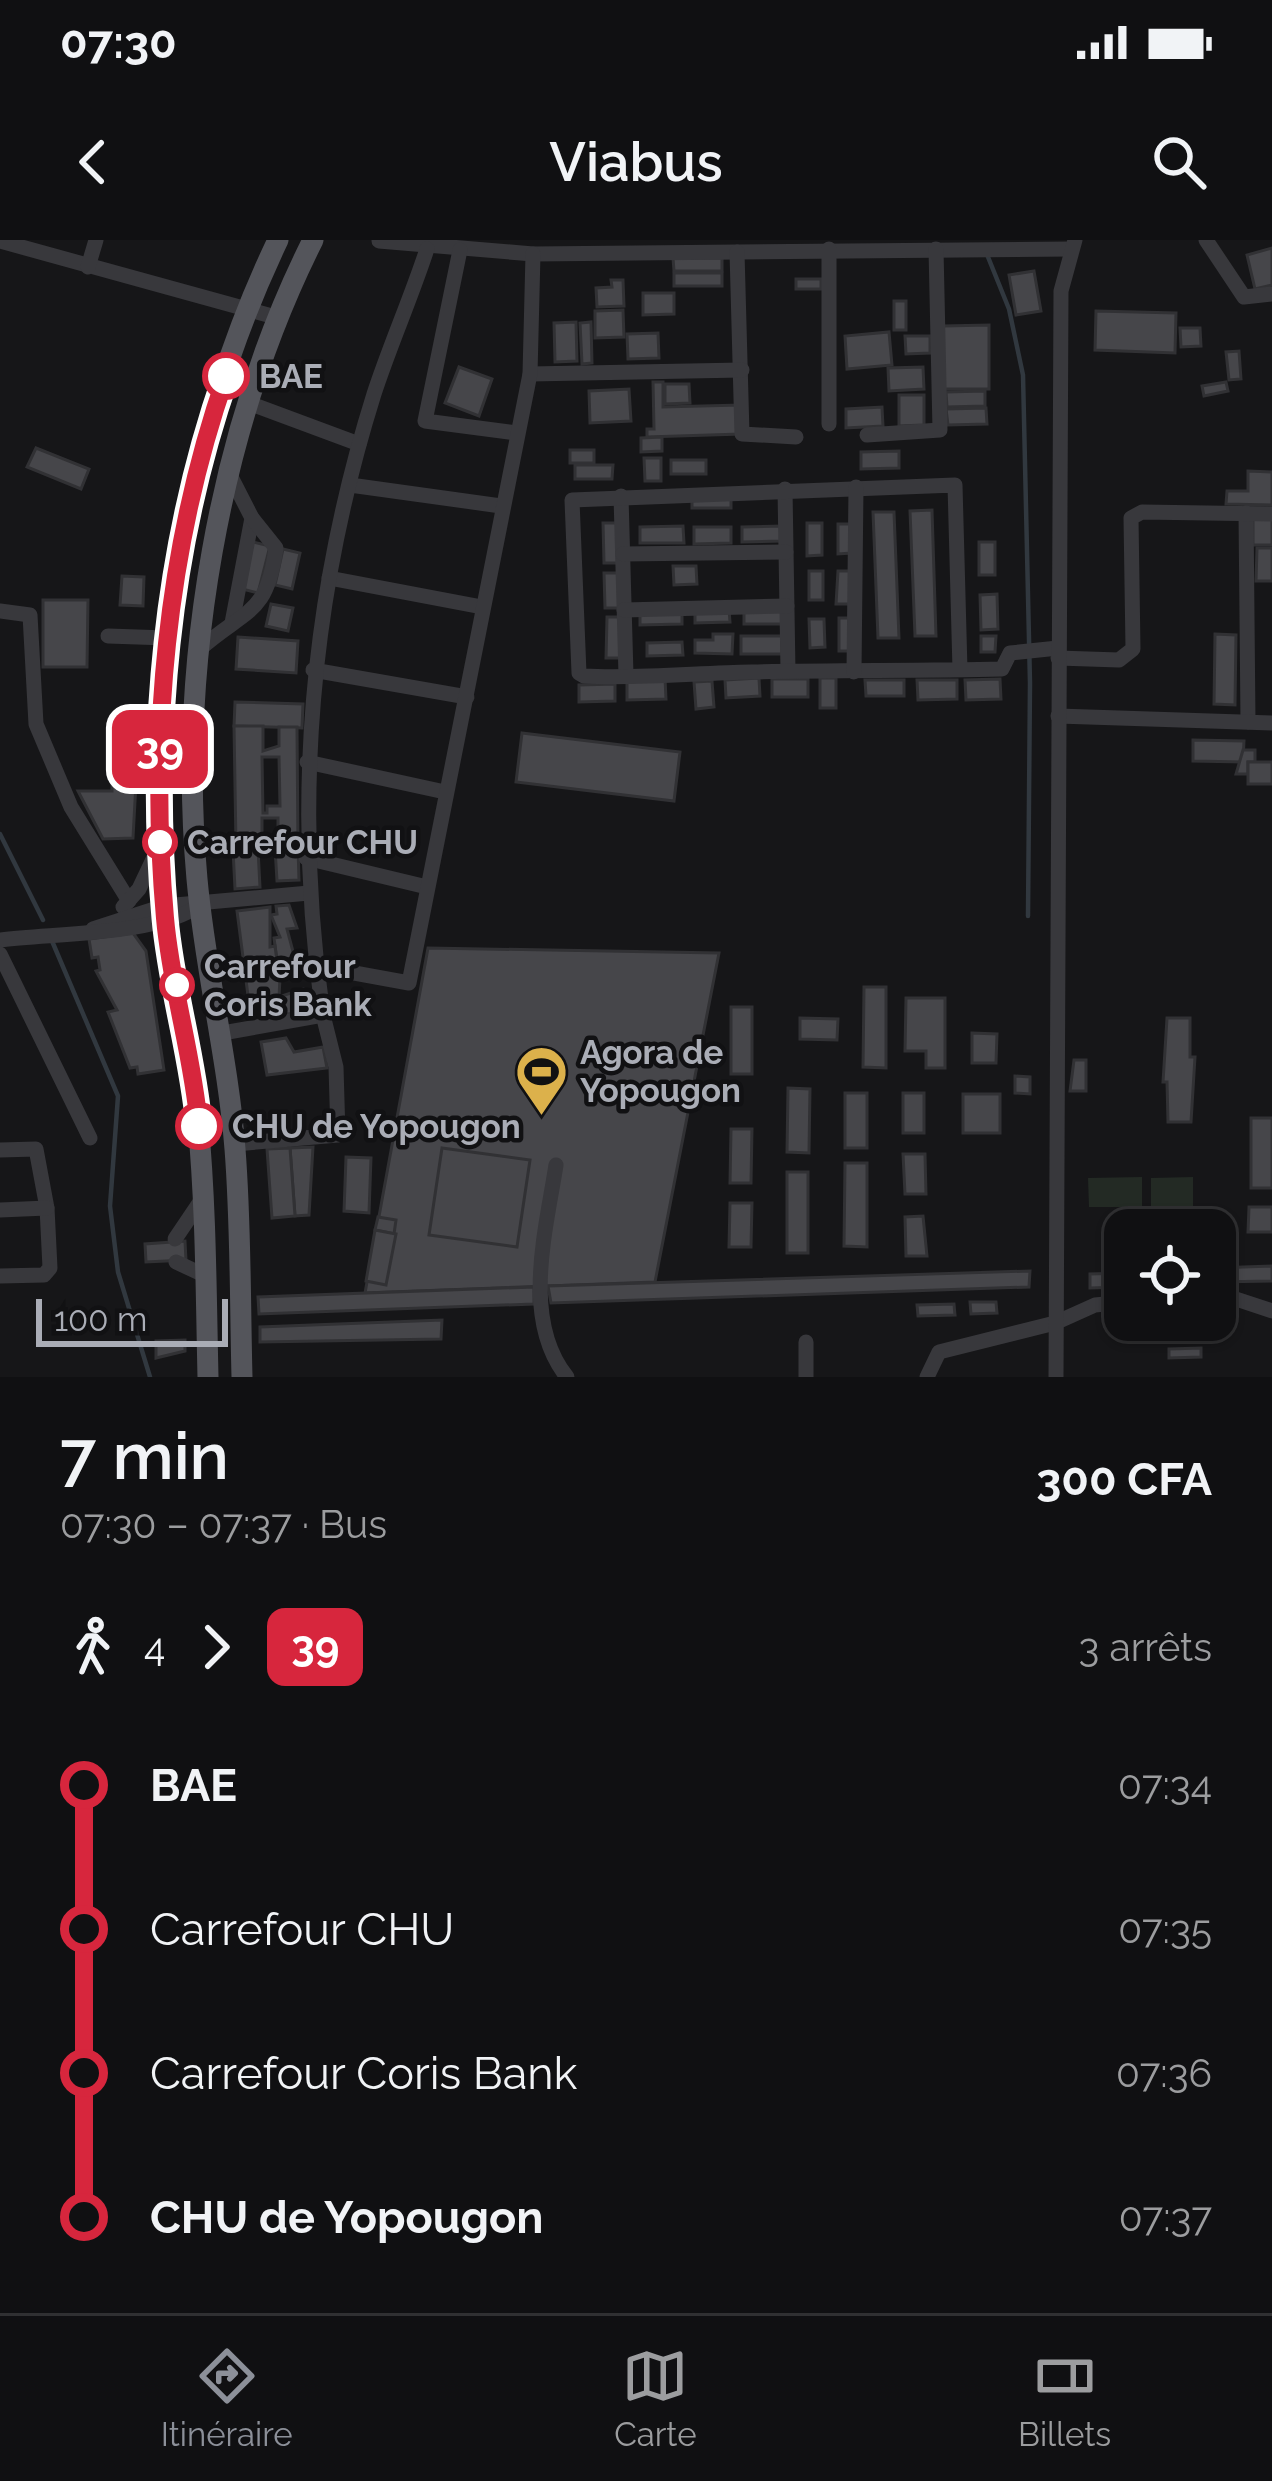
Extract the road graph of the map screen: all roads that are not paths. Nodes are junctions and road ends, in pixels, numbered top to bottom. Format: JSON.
{"nodes":[{"id":1,"x":96,"y":240,"type":"edge"},
{"id":2,"x":278,"y":240,"type":"edge"},
{"id":3,"x":314,"y":240,"type":"edge"},
{"id":4,"x":379,"y":240,"type":"edge"},
{"id":5,"x":1206,"y":240,"type":"edge"},
{"id":6,"x":0,"y":241,"type":"edge"},
{"id":7,"x":1073,"y":244,"type":"edge"},
{"id":8,"x":427,"y":249,"type":"junction"},
{"id":9,"x":829,"y":249,"type":"junction"},
{"id":10,"x":936,"y":249,"type":"junction"},
{"id":11,"x":460,"y":250,"type":"junction"},
{"id":12,"x":737,"y":252,"type":"junction"},
{"id":13,"x":533,"y":254,"type":"junction"},
{"id":14,"x":88,"y":267,"type":"junction"},
{"id":15,"x":1272,"y":294,"type":"edge"},
{"id":16,"x":249,"y":309,"type":"junction"},
{"id":17,"x":279,"y":318,"type":"junction"},
{"id":18,"x":742,"y":370,"type":"junction"},
{"id":19,"x":530,"y":374,"type":"junction"},
{"id":20,"x":251,"y":404,"type":"junction"},
{"id":21,"x":830,"y":424,"type":"dead end"},
{"id":22,"x":517,"y":433,"type":"junction"},
{"id":23,"x":867,"y":435,"type":"dead end"},
{"id":24,"x":796,"y":437,"type":"dead end"},
{"id":25,"x":359,"y":444,"type":"junction"},
{"id":26,"x":230,"y":477,"type":"junction"},
{"id":27,"x":350,"y":485,"type":"junction"},
{"id":28,"x":856,"y":487,"type":"junction"},
{"id":29,"x":785,"y":489,"type":"junction"},
{"id":30,"x":621,"y":496,"type":"junction"},
{"id":31,"x":500,"y":506,"type":"junction"},
{"id":32,"x":1246,"y":513,"type":"junction"},
{"id":33,"x":1272,"y":514,"type":"edge"},
{"id":34,"x":252,"y":518,"type":"junction"},
{"id":35,"x":786,"y":552,"type":"junction"},
{"id":36,"x":623,"y":554,"type":"junction"},
{"id":37,"x":329,"y":578,"type":"junction"},
{"id":38,"x":787,"y":606,"type":"junction"},
{"id":39,"x":482,"y":607,"type":"junction"},
{"id":40,"x":624,"y":610,"type":"junction"},
{"id":41,"x":0,"y":611,"type":"edge"},
{"id":42,"x":232,"y":622,"type":"junction"},
{"id":43,"x":108,"y":636,"type":"dead end"},
{"id":44,"x":167,"y":638,"type":"junction"},
{"id":45,"x":202,"y":648,"type":"junction"},
{"id":46,"x":1058,"y":653,"type":"junction"},
{"id":47,"x":313,"y":670,"type":"junction"},
{"id":48,"x":960,"y":670,"type":"junction"},
{"id":49,"x":788,"y":671,"type":"junction"},
{"id":50,"x":854,"y":672,"type":"junction"},
{"id":51,"x":626,"y":675,"type":"junction"},
{"id":52,"x":467,"y":697,"type":"junction"},
{"id":53,"x":1058,"y":716,"type":"junction"},
{"id":54,"x":1249,"y":722,"type":"junction"},
{"id":55,"x":1272,"y":722,"type":"edge"},
{"id":56,"x":307,"y":762,"type":"junction"},
{"id":57,"x":445,"y":792,"type":"junction"},
{"id":58,"x":160,"y":843,"type":"junction"},
{"id":59,"x":306,"y":858,"type":"junction"},
{"id":60,"x":427,"y":887,"type":"junction"},
{"id":61,"x":309,"y":893,"type":"junction"},
{"id":62,"x":129,"y":902,"type":"junction"},
{"id":63,"x":200,"y":904,"type":"junction"},
{"id":64,"x":165,"y":915,"type":"junction"},
{"id":65,"x":93,"y":929,"type":"junction"},
{"id":66,"x":0,"y":940,"type":"edge"},
{"id":67,"x":0,"y":954,"type":"edge"},
{"id":68,"x":316,"y":966,"type":"junction"},
{"id":69,"x":323,"y":1015,"type":"junction"},
{"id":70,"x":217,"y":1034,"type":"junction"},
{"id":71,"x":90,"y":1138,"type":"dead end"},
{"id":72,"x":235,"y":1144,"type":"junction"},
{"id":73,"x":0,"y":1150,"type":"edge"},
{"id":74,"x":556,"y":1165,"type":"dead end"},
{"id":75,"x":202,"y":1199,"type":"junction"},
{"id":76,"x":47,"y":1208,"type":"junction"},
{"id":77,"x":0,"y":1210,"type":"edge"},
{"id":78,"x":175,"y":1239,"type":"dead end"},
{"id":79,"x":176,"y":1262,"type":"dead end"},
{"id":80,"x":241,"y":1265,"type":"junction"},
{"id":81,"x":206,"y":1271,"type":"junction"},
{"id":82,"x":0,"y":1276,"type":"edge"},
{"id":83,"x":1236,"y":1299,"type":"edge"},
{"id":84,"x":1104,"y":1304,"type":"edge"},
{"id":85,"x":1272,"y":1311,"type":"edge"},
{"id":86,"x":1055,"y":1323,"type":"junction"},
{"id":87,"x":806,"y":1342,"type":"dead end"},
{"id":88,"x":208,"y":1377,"type":"edge"},
{"id":89,"x":242,"y":1377,"type":"edge"},
{"id":90,"x":567,"y":1377,"type":"edge"},
{"id":91,"x":806,"y":1377,"type":"edge"},
{"id":92,"x":928,"y":1377,"type":"edge"},
{"id":93,"x":1056,"y":1377,"type":"edge"}],
"edges":[{"from":1,"to":14,"type":"street"},
{"from":2,"to":16,"type":"main road"},
{"from":3,"to":17,"type":"main road"},
{"from":4,"to":8,"type":"street"},
{"from":5,"to":15,"type":"street"},
{"from":6,"to":14,"type":"street"},
{"from":7,"to":10,"type":"street"},
{"from":7,"to":46,"type":"street"},
{"from":8,"to":11,"type":"street"},
{"from":8,"to":25,"type":"street"},
{"from":9,"to":10,"type":"street"},
{"from":9,"to":12,"type":"street"},
{"from":9,"to":21,"type":"street"},
{"from":10,"to":23,"type":"street"},
{"from":11,"to":13,"type":"street"},
{"from":11,"to":22,"type":"street"},
{"from":12,"to":13,"type":"street"},
{"from":12,"to":18,"type":"street"},
{"from":13,"to":19,"type":"street"},
{"from":14,"to":16,"type":"street"},
{"from":16,"to":17,"type":"street"},
{"from":16,"to":44,"type":"main road"},
{"from":17,"to":20,"type":"main road"},
{"from":18,"to":19,"type":"street"},
{"from":18,"to":24,"type":"street"},
{"from":19,"to":22,"type":"street"},
{"from":20,"to":25,"type":"street"},
{"from":20,"to":26,"type":"main road"},
{"from":22,"to":31,"type":"street"},
{"from":25,"to":27,"type":"street"},
{"from":26,"to":34,"type":"street"},
{"from":26,"to":45,"type":"main road"},
{"from":27,"to":31,"type":"street"},
{"from":27,"to":37,"type":"street"},
{"from":28,"to":29,"type":"street"},
{"from":28,"to":48,"type":"street"},
{"from":28,"to":50,"type":"street"},
{"from":29,"to":30,"type":"street"},
{"from":29,"to":35,"type":"street"},
{"from":30,"to":36,"type":"street"},
{"from":30,"to":51,"type":"street"},
{"from":31,"to":39,"type":"street"},
{"from":32,"to":33,"type":"street"},
{"from":32,"to":46,"type":"street"},
{"from":32,"to":54,"type":"street"},
{"from":34,"to":42,"type":"street"},
{"from":34,"to":42,"type":"street"},
{"from":35,"to":36,"type":"street"},
{"from":35,"to":38,"type":"street"},
{"from":36,"to":40,"type":"street"},
{"from":37,"to":39,"type":"street"},
{"from":37,"to":47,"type":"street"},
{"from":38,"to":40,"type":"street"},
{"from":38,"to":49,"type":"street"},
{"from":39,"to":52,"type":"street"},
{"from":40,"to":51,"type":"street"},
{"from":41,"to":62,"type":"street"},
{"from":42,"to":45,"type":"street"},
{"from":43,"to":44,"type":"street"},
{"from":44,"to":58,"type":"main road"},
{"from":45,"to":63,"type":"main road"},
{"from":46,"to":48,"type":"street"},
{"from":46,"to":53,"type":"street"},
{"from":47,"to":52,"type":"street"},
{"from":47,"to":56,"type":"street"},
{"from":48,"to":50,"type":"street"},
{"from":49,"to":50,"type":"street"},
{"from":49,"to":51,"type":"street"},
{"from":52,"to":57,"type":"street"},
{"from":53,"to":54,"type":"street"},
{"from":53,"to":86,"type":"street"},
{"from":54,"to":55,"type":"street"},
{"from":56,"to":57,"type":"street"},
{"from":56,"to":59,"type":"street"},
{"from":57,"to":60,"type":"street"},
{"from":58,"to":62,"type":"street"},
{"from":58,"to":64,"type":"main road"},
{"from":59,"to":60,"type":"street"},
{"from":59,"to":61,"type":"street"},
{"from":60,"to":68,"type":"street"},
{"from":61,"to":63,"type":"street"},
{"from":61,"to":68,"type":"street"},
{"from":62,"to":65,"type":"street"},
{"from":63,"to":64,"type":"street"},
{"from":63,"to":70,"type":"main road"},
{"from":64,"to":65,"type":"street"},
{"from":64,"to":75,"type":"main road"},
{"from":65,"to":66,"type":"street"},
{"from":67,"to":71,"type":"street"},
{"from":68,"to":69,"type":"street"},
{"from":69,"to":70,"type":"street"},
{"from":69,"to":72,"type":"street"},
{"from":70,"to":72,"type":"main road"},
{"from":72,"to":80,"type":"main road"},
{"from":73,"to":76,"type":"street"},
{"from":74,"to":90,"type":"street"},
{"from":75,"to":78,"type":"street"},
{"from":75,"to":81,"type":"main road"},
{"from":76,"to":77,"type":"street"},
{"from":76,"to":82,"type":"street"},
{"from":79,"to":81,"type":"street"},
{"from":80,"to":81,"type":"main road"},
{"from":80,"to":89,"type":"main road"},
{"from":81,"to":88,"type":"main road"},
{"from":83,"to":85,"type":"street"},
{"from":84,"to":86,"type":"street"},
{"from":86,"to":92,"type":"street"},
{"from":86,"to":93,"type":"street"},
{"from":87,"to":91,"type":"street"}]}
